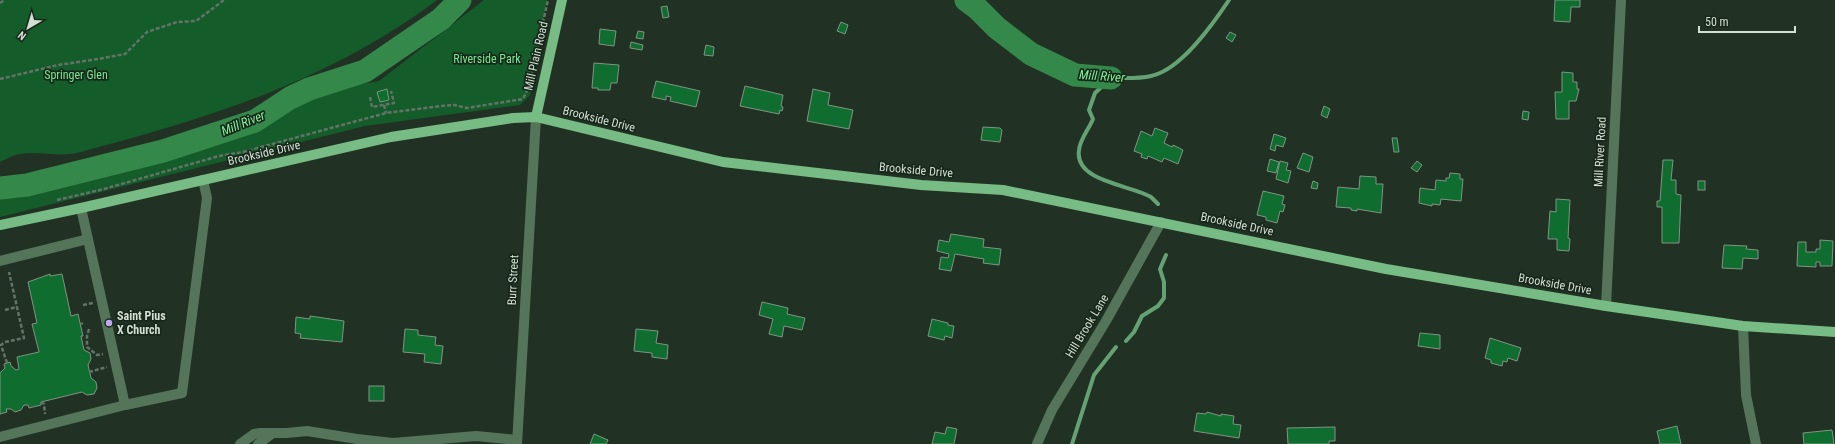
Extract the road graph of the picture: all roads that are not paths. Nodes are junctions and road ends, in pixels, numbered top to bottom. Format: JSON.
{"nodes":[{"id":1,"x":562,"y":0,"type":"edge"},
{"id":2,"x":1621,"y":0,"type":"edge"},
{"id":3,"x":536,"y":117,"type":"junction"},
{"id":4,"x":203,"y":180,"type":"junction"},
{"id":5,"x":81,"y":208,"type":"junction"},
{"id":6,"x":1161,"y":222,"type":"junction"},
{"id":7,"x":0,"y":225,"type":"edge"},
{"id":8,"x":88,"y":239,"type":"junction"},
{"id":9,"x":0,"y":261,"type":"edge"},
{"id":10,"x":1606,"y":306,"type":"junction"},
{"id":11,"x":1743,"y":326,"type":"junction"},
{"id":12,"x":1835,"y":332,"type":"edge"},
{"id":13,"x":125,"y":405,"type":"junction"},
{"id":14,"x":273,"y":434,"type":"junction"},
{"id":15,"x":0,"y":437,"type":"edge"},
{"id":16,"x":517,"y":442,"type":"edge"},
{"id":17,"x":397,"y":443,"type":"edge"},
{"id":18,"x":240,"y":444,"type":"edge"},
{"id":19,"x":258,"y":444,"type":"edge"},
{"id":20,"x":1037,"y":444,"type":"edge"},
{"id":21,"x":1756,"y":444,"type":"edge"}],
"edges":[{"from":1,"to":3,"type":"main road","name":"Mill Plain Road"},
{"from":2,"to":10,"type":"street","name":"Mill River Road"},
{"from":3,"to":4,"type":"main road","name":"Brookside Drive"},
{"from":3,"to":6,"type":"main road","name":"Brookside Drive"},
{"from":3,"to":16,"type":"street","name":"Burr Street"},
{"from":4,"to":5,"type":"main road","name":"Brookside Drive"},
{"from":4,"to":13,"type":"street"},
{"from":5,"to":7,"type":"main road","name":"Brookside Drive"},
{"from":5,"to":8,"type":"street"},
{"from":6,"to":10,"type":"main road","name":"Brookside Drive"},
{"from":6,"to":20,"type":"street","name":"Hill Brook Lane"},
{"from":8,"to":9,"type":"street"},
{"from":8,"to":13,"type":"street"},
{"from":10,"to":11,"type":"main road","name":"Brookside Drive"},
{"from":11,"to":12,"type":"main road","name":"Brookside Drive"},
{"from":11,"to":21,"type":"street"},
{"from":13,"to":15,"type":"street"},
{"from":14,"to":17,"type":"street"},
{"from":14,"to":18,"type":"street"},
{"from":14,"to":19,"type":"street"},
{"from":16,"to":17,"type":"street"}]}
